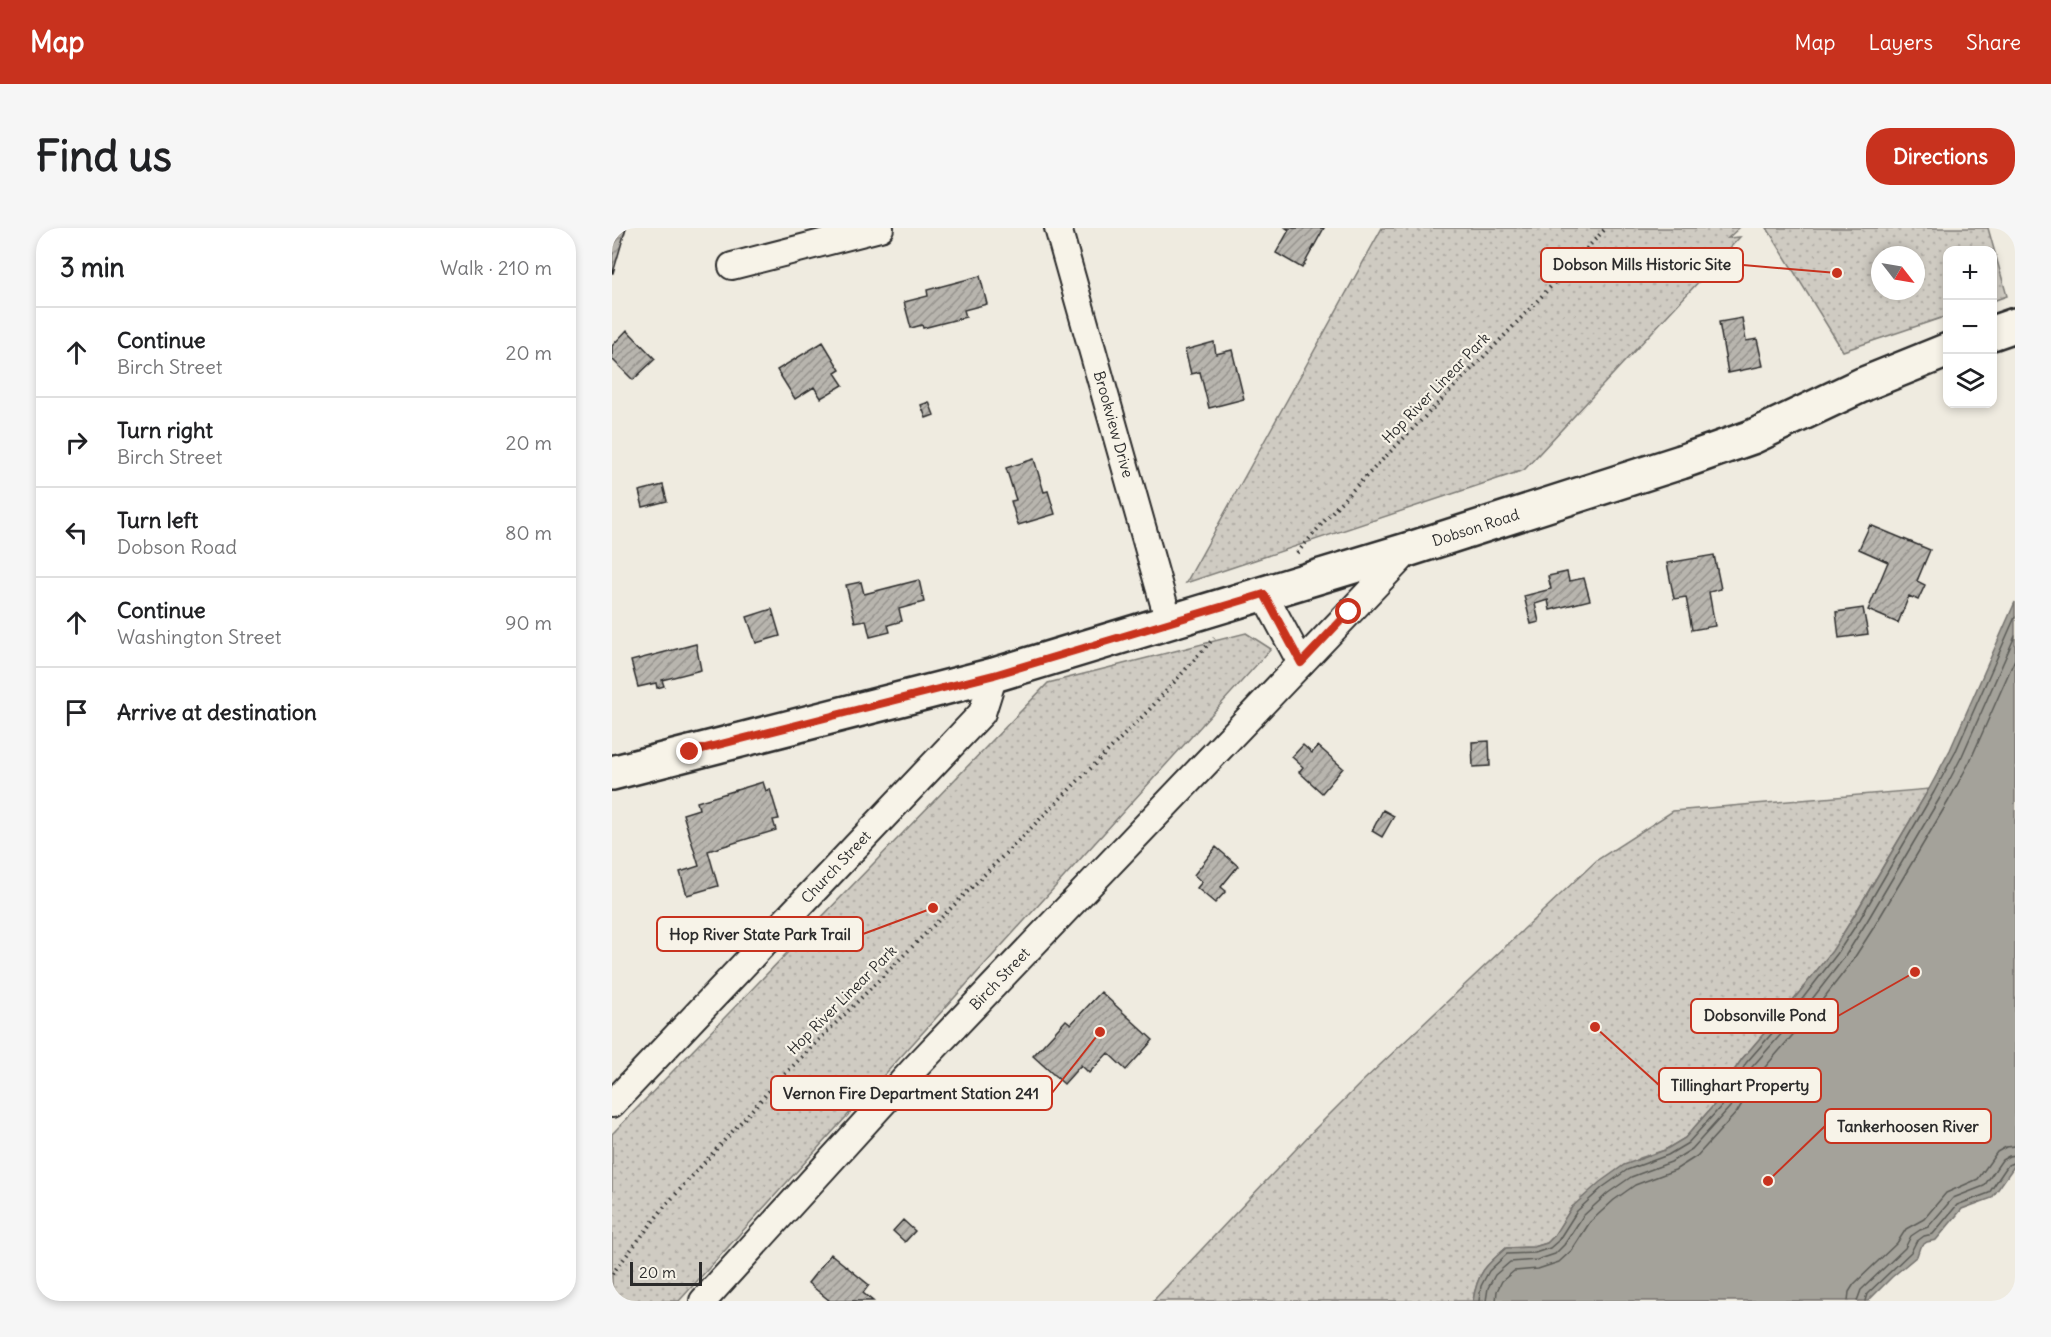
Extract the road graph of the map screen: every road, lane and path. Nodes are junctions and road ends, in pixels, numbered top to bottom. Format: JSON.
{"nodes":[{"id":1,"x":880,"y":228,"type":"edge"},
{"id":2,"x":1058,"y":228,"type":"edge"},
{"id":3,"x":1606,"y":228,"type":"edge"},
{"id":4,"x":732,"y":266,"type":"dead end"},
{"id":5,"x":2015,"y":325,"type":"edge"},
{"id":6,"x":1997,"y":331,"type":"edge"},
{"id":7,"x":1943,"y":352,"type":"edge"},
{"id":8,"x":1410,"y":549,"type":"junction"},
{"id":9,"x":1292,"y":559,"type":"dead end"},
{"id":10,"x":1264,"y":594,"type":"junction"},
{"id":11,"x":1169,"y":622,"type":"junction"},
{"id":12,"x":1220,"y":631,"type":"dead end"},
{"id":13,"x":1301,"y":663,"type":"junction"},
{"id":14,"x":994,"y":675,"type":"junction"},
{"id":15,"x":612,"y":773,"type":"edge"},
{"id":16,"x":612,"y":1104,"type":"edge"},
{"id":17,"x":612,"y":1275,"type":"edge"},
{"id":18,"x":703,"y":1301,"type":"edge"}],
"edges":[{"from":1,"to":4,"type":"street"},
{"from":2,"to":11,"type":"street","name":"Brookview Drive"},
{"from":3,"to":9,"type":"path","name":"Hop River Linear Park"},
{"from":5,"to":6,"type":"street"},
{"from":7,"to":8,"type":"street","name":"Dobson Road"},
{"from":8,"to":10,"type":"street","name":"Dobson Road"},
{"from":8,"to":13,"type":"street","name":"Birch Street"},
{"from":10,"to":11,"type":"street","name":"Dobson Road"},
{"from":10,"to":13,"type":"street"},
{"from":11,"to":14,"type":"street","name":"Dobson Road"},
{"from":12,"to":17,"type":"path","name":"Hop River Linear Park"},
{"from":13,"to":18,"type":"street","name":"Birch Street"},
{"from":14,"to":15,"type":"street","name":"Dobson Road"},
{"from":14,"to":16,"type":"street","name":"Church Street"}]}
